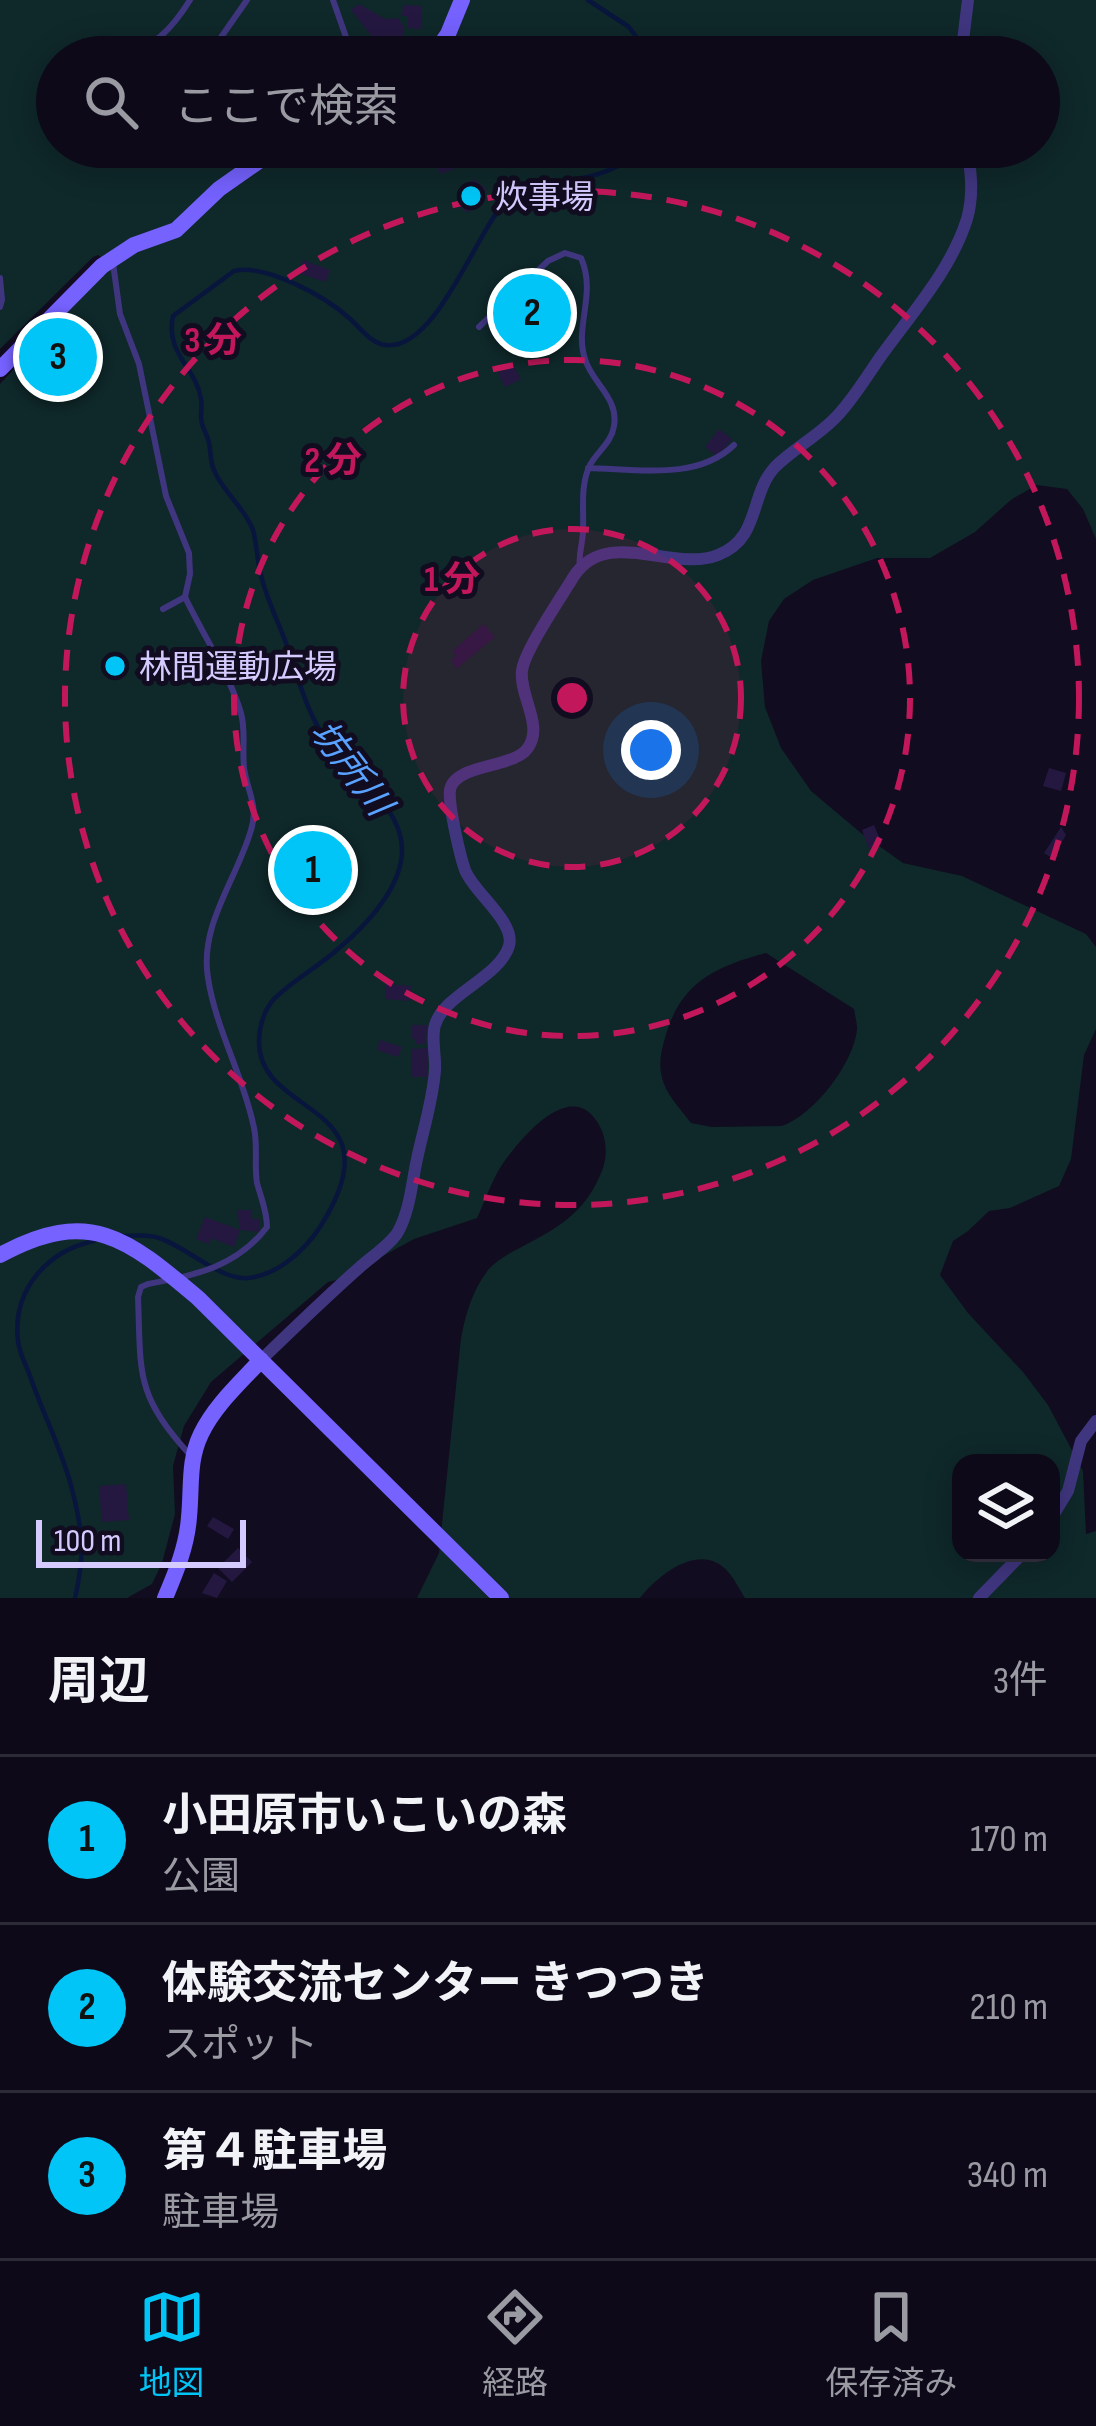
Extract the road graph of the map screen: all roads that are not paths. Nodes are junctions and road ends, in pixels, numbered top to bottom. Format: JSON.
{"nodes":[{"id":1,"x":190,"y":0,"type":"edge"},
{"id":2,"x":247,"y":0,"type":"edge"},
{"id":3,"x":333,"y":0,"type":"edge"},
{"id":4,"x":462,"y":0,"type":"edge"},
{"id":5,"x":968,"y":0,"type":"edge"},
{"id":6,"x":161,"y":36,"type":"edge"},
{"id":7,"x":222,"y":36,"type":"edge"},
{"id":8,"x":346,"y":36,"type":"edge"},
{"id":9,"x":447,"y":36,"type":"edge"},
{"id":10,"x":964,"y":36,"type":"edge"},
{"id":11,"x":249,"y":168,"type":"edge"},
{"id":12,"x":971,"y":168,"type":"edge"},
{"id":13,"x":113,"y":259,"type":"junction"},
{"id":14,"x":0,"y":278,"type":"edge"},
{"id":15,"x":0,"y":307,"type":"edge"},
{"id":16,"x":479,"y":327,"type":"dead end"},
{"id":17,"x":0,"y":369,"type":"edge"},
{"id":18,"x":734,"y":445,"type":"dead end"},
{"id":19,"x":588,"y":468,"type":"junction"},
{"id":20,"x":580,"y":567,"type":"junction"},
{"id":21,"x":184,"y":597,"type":"junction"},
{"id":22,"x":163,"y":609,"type":"dead end"},
{"id":23,"x":0,"y":1256,"type":"edge"},
{"id":24,"x":176,"y":1279,"type":"junction"},
{"id":25,"x":261,"y":1360,"type":"junction"},
{"id":26,"x":1096,"y":1420,"type":"edge"},
{"id":27,"x":193,"y":1458,"type":"junction"},
{"id":28,"x":1060,"y":1504,"type":"edge"},
{"id":29,"x":1014,"y":1562,"type":"edge"},
{"id":30,"x":165,"y":1598,"type":"edge"},
{"id":31,"x":501,"y":1598,"type":"edge"},
{"id":32,"x":979,"y":1598,"type":"edge"}],
"edges":[{"from":1,"to":6,"type":"lane"},
{"from":2,"to":7,"type":"lane"},
{"from":3,"to":8,"type":"lane"},
{"from":4,"to":9,"type":"street"},
{"from":5,"to":10,"type":"street"},
{"from":11,"to":13,"type":"street"},
{"from":12,"to":20,"type":"street"},
{"from":13,"to":17,"type":"street"},
{"from":13,"to":21,"type":"lane"},
{"from":14,"to":15,"type":"lane"},
{"from":16,"to":19,"type":"lane"},
{"from":18,"to":19,"type":"lane"},
{"from":19,"to":20,"type":"lane"},
{"from":20,"to":25,"type":"street"},
{"from":21,"to":22,"type":"lane"},
{"from":21,"to":24,"type":"lane"},
{"from":23,"to":24,"type":"street"},
{"from":24,"to":25,"type":"street"},
{"from":24,"to":27,"type":"lane"},
{"from":25,"to":27,"type":"street"},
{"from":25,"to":31,"type":"street"},
{"from":26,"to":28,"type":"street"},
{"from":27,"to":30,"type":"street"},
{"from":29,"to":32,"type":"street"}]}
